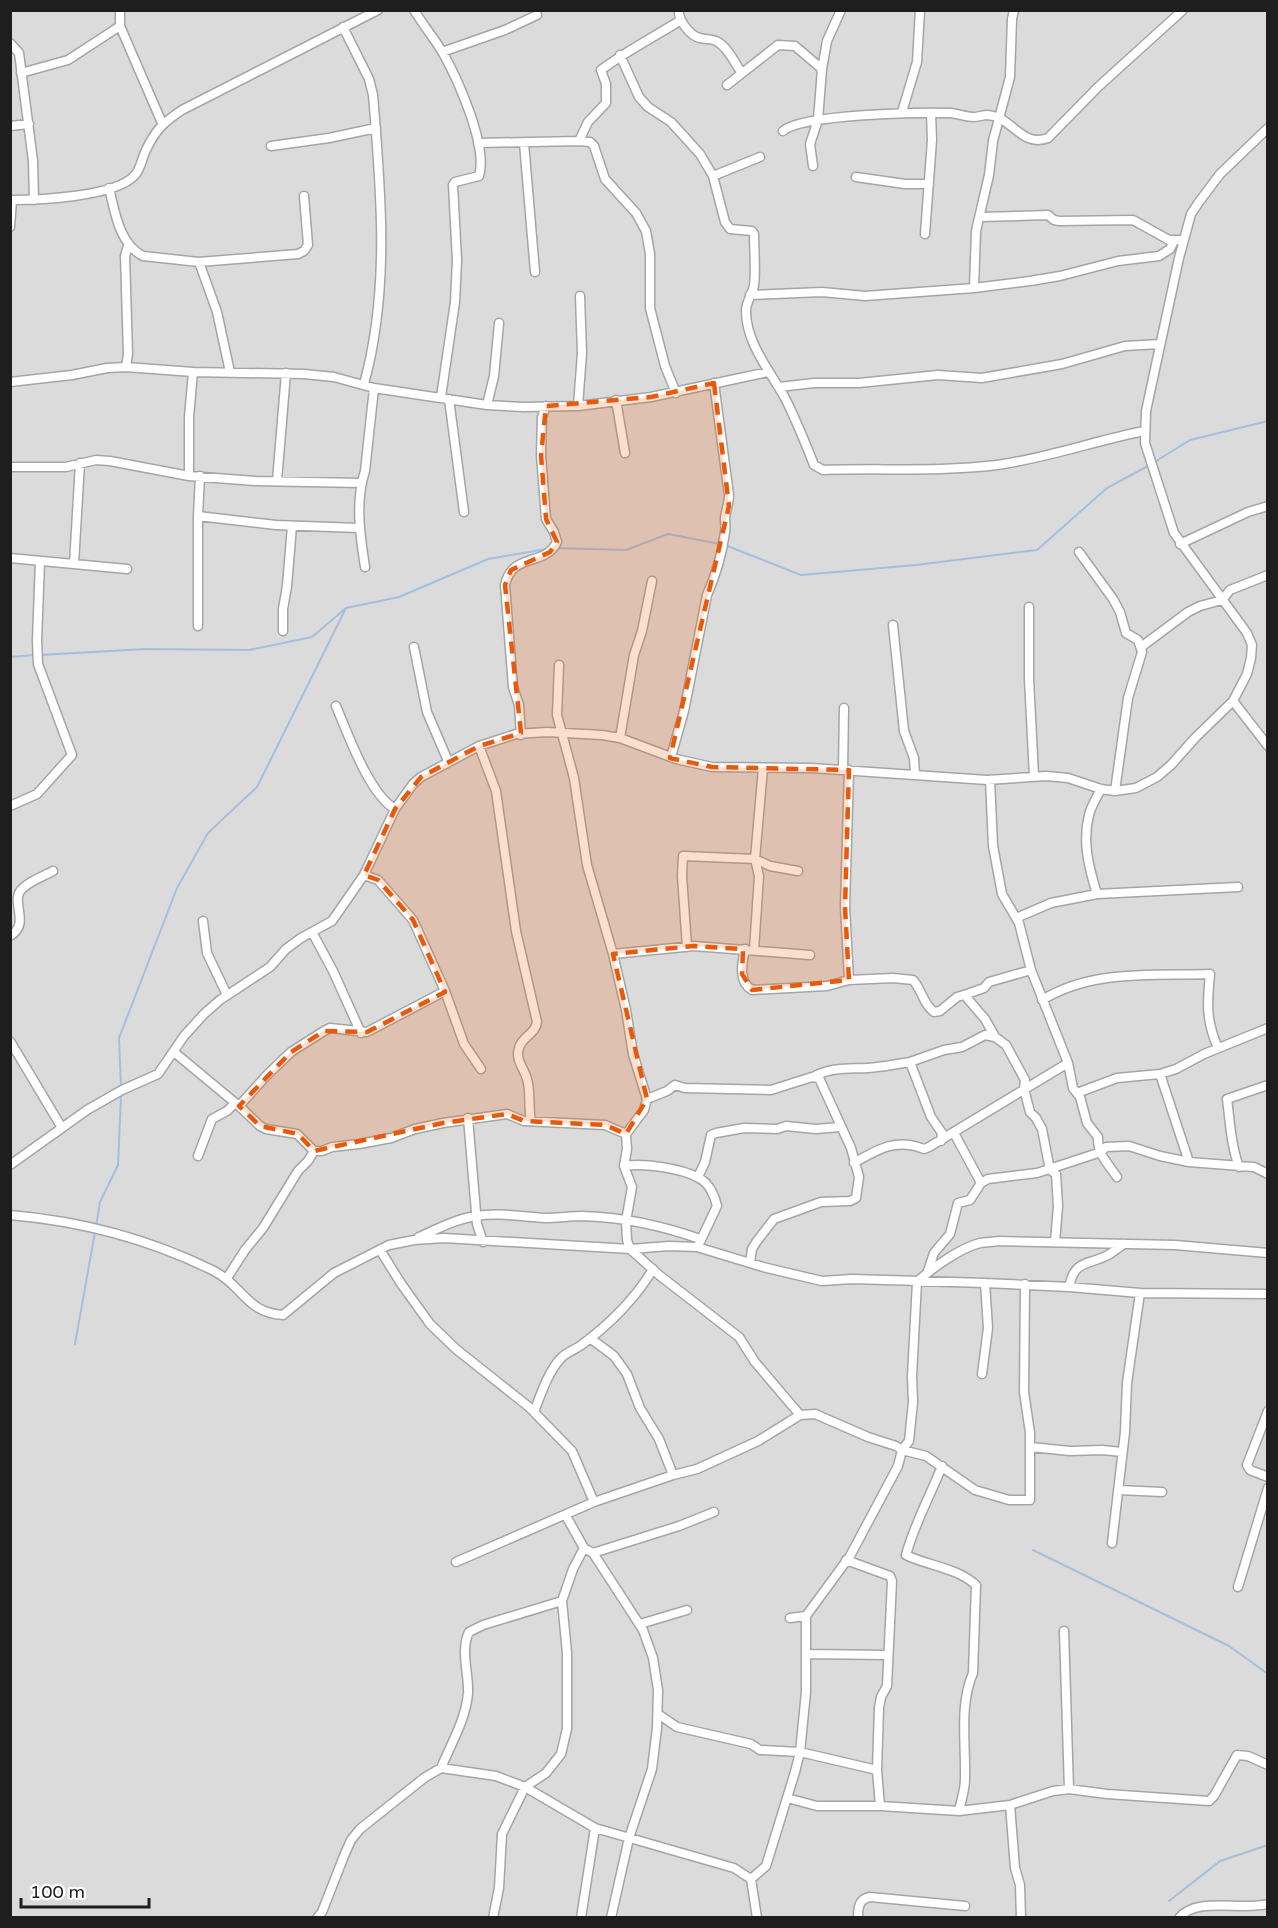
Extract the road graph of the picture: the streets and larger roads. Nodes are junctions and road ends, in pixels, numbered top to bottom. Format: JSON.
{"nodes":[{"id":1,"x":378,"y":10,"type":"edge"},
{"id":2,"x":414,"y":10,"type":"edge"},
{"id":3,"x":679,"y":10,"type":"edge"},
{"id":4,"x":841,"y":10,"type":"edge"},
{"id":5,"x":920,"y":10,"type":"edge"},
{"id":6,"x":1014,"y":10,"type":"edge"},
{"id":7,"x":1183,"y":10,"type":"edge"},
{"id":8,"x":123,"y":12,"type":"edge"},
{"id":9,"x":537,"y":15,"type":"dead end"},
{"id":10,"x":681,"y":20,"type":"junction"},
{"id":11,"x":120,"y":26,"type":"junction"},
{"id":12,"x":343,"y":27,"type":"junction"},
{"id":13,"x":10,"y":43,"type":"edge"},
{"id":14,"x":442,"y":52,"type":"junction"},
{"id":15,"x":620,"y":55,"type":"junction"},
{"id":16,"x":822,"y":69,"type":"junction"},
{"id":17,"x":741,"y":72,"type":"junction"},
{"id":18,"x":21,"y":73,"type":"junction"},
{"id":19,"x":727,"y":85,"type":"dead end"},
{"id":20,"x":902,"y":112,"type":"junction"},
{"id":21,"x":931,"y":113,"type":"junction"},
{"id":22,"x":999,"y":118,"type":"junction"},
{"id":23,"x":818,"y":120,"type":"junction"},
{"id":24,"x":29,"y":123,"type":"junction"},
{"id":25,"x":162,"y":123,"type":"junction"},
{"id":26,"x":10,"y":126,"type":"edge"},
{"id":27,"x":376,"y":128,"type":"junction"},
{"id":28,"x":1268,"y":128,"type":"edge"},
{"id":29,"x":783,"y":131,"type":"dead end"},
{"id":30,"x":579,"y":141,"type":"junction"},
{"id":31,"x":478,"y":143,"type":"junction"},
{"id":32,"x":524,"y":143,"type":"junction"},
{"id":33,"x":271,"y":146,"type":"dead end"},
{"id":34,"x":760,"y":157,"type":"dead end"},
{"id":35,"x":813,"y":166,"type":"dead end"},
{"id":36,"x":713,"y":176,"type":"junction"},
{"id":37,"x":856,"y":177,"type":"dead end"},
{"id":38,"x":929,"y":184,"type":"junction"},
{"id":39,"x":109,"y":188,"type":"junction"},
{"id":40,"x":304,"y":196,"type":"dead end"},
{"id":41,"x":11,"y":200,"type":"edge"},
{"id":42,"x":34,"y":200,"type":"junction"},
{"id":43,"x":980,"y":217,"type":"junction"},
{"id":44,"x":10,"y":227,"type":"edge"},
{"id":45,"x":925,"y":234,"type":"dead end"},
{"id":46,"x":1179,"y":240,"type":"junction"},
{"id":47,"x":128,"y":246,"type":"junction"},
{"id":48,"x":199,"y":262,"type":"junction"},
{"id":49,"x":536,"y":272,"type":"dead end"},
{"id":50,"x":974,"y":288,"type":"junction"},
{"id":51,"x":750,"y":295,"type":"junction"},
{"id":52,"x":580,"y":296,"type":"dead end"},
{"id":53,"x":499,"y":323,"type":"dead end"},
{"id":54,"x":1160,"y":344,"type":"junction"},
{"id":55,"x":126,"y":367,"type":"junction"},
{"id":56,"x":193,"y":372,"type":"junction"},
{"id":57,"x":230,"y":372,"type":"junction"},
{"id":58,"x":768,"y":372,"type":"junction"},
{"id":59,"x":286,"y":374,"type":"junction"},
{"id":60,"x":10,"y":382,"type":"edge"},
{"id":61,"x":714,"y":383,"type":"junction"},
{"id":62,"x":364,"y":384,"type":"junction"},
{"id":63,"x":778,"y":387,"type":"junction"},
{"id":64,"x":374,"y":388,"type":"junction"},
{"id":65,"x":676,"y":393,"type":"junction"},
{"id":66,"x":445,"y":398,"type":"junction"},
{"id":67,"x":616,"y":400,"type":"junction"},
{"id":68,"x":487,"y":405,"type":"junction"},
{"id":69,"x":546,"y":406,"type":"junction"},
{"id":70,"x":578,"y":406,"type":"junction"},
{"id":71,"x":1144,"y":431,"type":"junction"},
{"id":72,"x":626,"y":453,"type":"dead end"},
{"id":73,"x":80,"y":463,"type":"junction"},
{"id":74,"x":10,"y":467,"type":"edge"},
{"id":75,"x":189,"y":476,"type":"junction"},
{"id":76,"x":200,"y":476,"type":"junction"},
{"id":77,"x":277,"y":481,"type":"junction"},
{"id":78,"x":361,"y":483,"type":"junction"},
{"id":79,"x":1268,"y":506,"type":"edge"},
{"id":80,"x":464,"y":512,"type":"dead end"},
{"id":81,"x":198,"y":516,"type":"junction"},
{"id":82,"x":292,"y":526,"type":"junction"},
{"id":83,"x":359,"y":528,"type":"junction"},
{"id":84,"x":1180,"y":544,"type":"junction"},
{"id":85,"x":1079,"y":552,"type":"dead end"},
{"id":86,"x":10,"y":558,"type":"edge"},
{"id":87,"x":40,"y":561,"type":"junction"},
{"id":88,"x":74,"y":564,"type":"junction"},
{"id":89,"x":365,"y":567,"type":"dead end"},
{"id":90,"x":127,"y":569,"type":"dead end"},
{"id":91,"x":1268,"y":575,"type":"edge"},
{"id":92,"x":652,"y":581,"type":"dead end"},
{"id":93,"x":1222,"y":600,"type":"junction"},
{"id":94,"x":1029,"y":608,"type":"dead end"},
{"id":95,"x":893,"y":625,"type":"dead end"},
{"id":96,"x":198,"y":626,"type":"dead end"},
{"id":97,"x":283,"y":631,"type":"dead end"},
{"id":98,"x":414,"y":646,"type":"dead end"},
{"id":99,"x":1141,"y":647,"type":"junction"},
{"id":100,"x":560,"y":665,"type":"dead end"},
{"id":101,"x":1233,"y":701,"type":"junction"},
{"id":102,"x":336,"y":706,"type":"dead end"},
{"id":103,"x":844,"y":708,"type":"dead end"},
{"id":104,"x":561,"y":732,"type":"junction"},
{"id":105,"x":521,"y":735,"type":"junction"},
{"id":106,"x":620,"y":738,"type":"junction"},
{"id":107,"x":479,"y":746,"type":"junction"},
{"id":108,"x":1268,"y":746,"type":"edge"},
{"id":109,"x":671,"y":757,"type":"junction"},
{"id":110,"x":448,"y":761,"type":"junction"},
{"id":111,"x":764,"y":768,"type":"junction"},
{"id":112,"x":846,"y":770,"type":"junction"},
{"id":113,"x":915,"y":774,"type":"junction"},
{"id":114,"x":1034,"y":776,"type":"junction"},
{"id":115,"x":990,"y":780,"type":"junction"},
{"id":116,"x":1101,"y":789,"type":"junction"},
{"id":117,"x":1115,"y":791,"type":"junction"},
{"id":118,"x":10,"y":806,"type":"edge"},
{"id":119,"x":395,"y":809,"type":"junction"},
{"id":120,"x":755,"y":860,"type":"junction"},
{"id":121,"x":53,"y":871,"type":"dead end"},
{"id":122,"x":798,"y":872,"type":"dead end"},
{"id":123,"x":364,"y":875,"type":"junction"},
{"id":124,"x":1238,"y":887,"type":"dead end"},
{"id":125,"x":1097,"y":894,"type":"junction"},
{"id":126,"x":1016,"y":918,"type":"junction"},
{"id":127,"x":203,"y":921,"type":"dead end"},
{"id":128,"x":312,"y":932,"type":"junction"},
{"id":129,"x":10,"y":936,"type":"edge"},
{"id":130,"x":687,"y":947,"type":"junction"},
{"id":131,"x":749,"y":950,"type":"junction"},
{"id":132,"x":613,"y":954,"type":"junction"},
{"id":133,"x":810,"y":955,"type":"dead end"},
{"id":134,"x":1031,"y":970,"type":"junction"},
{"id":135,"x":849,"y":980,"type":"junction"},
{"id":136,"x":445,"y":991,"type":"junction"},
{"id":137,"x":967,"y":994,"type":"junction"},
{"id":138,"x":228,"y":995,"type":"junction"},
{"id":139,"x":1042,"y":1000,"type":"junction"},
{"id":140,"x":1268,"y":1028,"type":"edge"},
{"id":141,"x":361,"y":1033,"type":"junction"},
{"id":142,"x":995,"y":1037,"type":"junction"},
{"id":143,"x":10,"y":1041,"type":"edge"},
{"id":144,"x":1218,"y":1048,"type":"junction"},
{"id":145,"x":174,"y":1052,"type":"junction"},
{"id":146,"x":910,"y":1062,"type":"junction"},
{"id":147,"x":1068,"y":1063,"type":"junction"},
{"id":148,"x":481,"y":1069,"type":"dead end"},
{"id":149,"x":1160,"y":1074,"type":"junction"},
{"id":150,"x":812,"y":1077,"type":"junction"},
{"id":151,"x":1268,"y":1085,"type":"edge"},
{"id":152,"x":1023,"y":1089,"type":"junction"},
{"id":153,"x":1077,"y":1092,"type":"junction"},
{"id":154,"x":647,"y":1099,"type":"junction"},
{"id":155,"x":237,"y":1105,"type":"junction"},
{"id":156,"x":468,"y":1118,"type":"junction"},
{"id":157,"x":531,"y":1121,"type":"junction"},
{"id":158,"x":840,"y":1127,"type":"junction"},
{"id":159,"x":62,"y":1128,"type":"junction"},
{"id":160,"x":954,"y":1133,"type":"junction"},
{"id":161,"x":626,"y":1134,"type":"junction"},
{"id":162,"x":941,"y":1141,"type":"junction"},
{"id":163,"x":314,"y":1151,"type":"junction"},
{"id":164,"x":1101,"y":1152,"type":"junction"},
{"id":165,"x":198,"y":1156,"type":"dead end"},
{"id":166,"x":1189,"y":1162,"type":"junction"},
{"id":167,"x":854,"y":1163,"type":"junction"},
{"id":168,"x":10,"y":1165,"type":"edge"},
{"id":169,"x":624,"y":1166,"type":"junction"},
{"id":170,"x":1239,"y":1167,"type":"junction"},
{"id":171,"x":1050,"y":1170,"type":"junction"},
{"id":172,"x":1268,"y":1174,"type":"edge"},
{"id":173,"x":698,"y":1177,"type":"junction"},
{"id":174,"x":1118,"y":1177,"type":"dead end"},
{"id":175,"x":981,"y":1183,"type":"junction"},
{"id":176,"x":10,"y":1215,"type":"edge"},
{"id":177,"x":476,"y":1216,"type":"junction"},
{"id":178,"x":626,"y":1221,"type":"junction"},
{"id":179,"x":679,"y":1232,"type":"junction"},
{"id":180,"x":414,"y":1240,"type":"junction"},
{"id":181,"x":483,"y":1242,"type":"junction"},
{"id":182,"x":1055,"y":1242,"type":"junction"},
{"id":183,"x":699,"y":1243,"type":"junction"},
{"id":184,"x":1124,"y":1244,"type":"junction"},
{"id":185,"x":678,"y":1247,"type":"junction"},
{"id":186,"x":630,"y":1249,"type":"junction"},
{"id":187,"x":380,"y":1250,"type":"junction"},
{"id":188,"x":1268,"y":1253,"type":"edge"},
{"id":189,"x":750,"y":1263,"type":"junction"},
{"id":190,"x":653,"y":1269,"type":"junction"},
{"id":191,"x":928,"y":1271,"type":"junction"},
{"id":192,"x":227,"y":1278,"type":"junction"},
{"id":193,"x":917,"y":1282,"type":"junction"},
{"id":194,"x":986,"y":1283,"type":"junction"},
{"id":195,"x":1024,"y":1284,"type":"junction"},
{"id":196,"x":1070,"y":1287,"type":"junction"},
{"id":197,"x":1140,"y":1293,"type":"junction"},
{"id":198,"x":1268,"y":1294,"type":"edge"},
{"id":199,"x":590,"y":1338,"type":"junction"},
{"id":200,"x":982,"y":1374,"type":"dead end"},
{"id":201,"x":1268,"y":1411,"type":"edge"},
{"id":202,"x":534,"y":1412,"type":"junction"},
{"id":203,"x":800,"y":1415,"type":"junction"},
{"id":204,"x":1031,"y":1448,"type":"junction"},
{"id":205,"x":902,"y":1450,"type":"junction"},
{"id":206,"x":1122,"y":1452,"type":"junction"},
{"id":207,"x":942,"y":1466,"type":"junction"},
{"id":208,"x":673,"y":1475,"type":"junction"},
{"id":209,"x":1268,"y":1477,"type":"edge"},
{"id":210,"x":1268,"y":1488,"type":"edge"},
{"id":211,"x":1118,"y":1490,"type":"junction"},
{"id":212,"x":1162,"y":1492,"type":"dead end"},
{"id":213,"x":594,"y":1502,"type":"junction"},
{"id":214,"x":714,"y":1512,"type":"dead end"},
{"id":215,"x":566,"y":1516,"type":"junction"},
{"id":216,"x":1112,"y":1543,"type":"dead end"},
{"id":217,"x":584,"y":1548,"type":"junction"},
{"id":218,"x":593,"y":1553,"type":"junction"},
{"id":219,"x":846,"y":1560,"type":"junction"},
{"id":220,"x":456,"y":1562,"type":"dead end"},
{"id":221,"x":1238,"y":1587,"type":"dead end"},
{"id":222,"x":562,"y":1601,"type":"junction"},
{"id":223,"x":687,"y":1611,"type":"dead end"},
{"id":224,"x":806,"y":1616,"type":"junction"},
{"id":225,"x":790,"y":1618,"type":"dead end"},
{"id":226,"x":640,"y":1624,"type":"junction"},
{"id":227,"x":1064,"y":1631,"type":"dead end"},
{"id":228,"x":807,"y":1654,"type":"junction"},
{"id":229,"x":888,"y":1655,"type":"junction"},
{"id":230,"x":658,"y":1714,"type":"junction"},
{"id":231,"x":800,"y":1752,"type":"junction"},
{"id":232,"x":1268,"y":1765,"type":"edge"},
{"id":233,"x":441,"y":1768,"type":"junction"},
{"id":234,"x":877,"y":1770,"type":"junction"},
{"id":235,"x":525,"y":1787,"type":"junction"},
{"id":236,"x":1070,"y":1789,"type":"junction"},
{"id":237,"x":788,"y":1798,"type":"junction"},
{"id":238,"x":1010,"y":1805,"type":"junction"},
{"id":239,"x":880,"y":1806,"type":"junction"},
{"id":240,"x":959,"y":1811,"type":"junction"},
{"id":241,"x":595,"y":1828,"type":"junction"},
{"id":242,"x":629,"y":1838,"type":"junction"},
{"id":243,"x":751,"y":1879,"type":"junction"},
{"id":244,"x":1268,"y":1904,"type":"edge"},
{"id":245,"x":965,"y":1906,"type":"dead end"},
{"id":246,"x":317,"y":1917,"type":"edge"},
{"id":247,"x":493,"y":1917,"type":"edge"},
{"id":248,"x":581,"y":1917,"type":"edge"},
{"id":249,"x":611,"y":1917,"type":"edge"},
{"id":250,"x":757,"y":1917,"type":"edge"},
{"id":251,"x":858,"y":1917,"type":"edge"},
{"id":252,"x":1021,"y":1917,"type":"edge"},
{"id":253,"x":1179,"y":1917,"type":"edge"}],
"edges":[{"from":1,"to":12,"type":"street"},
{"from":2,"to":14,"type":"street"},
{"from":3,"to":10,"type":"street"},
{"from":4,"to":16,"type":"street"},
{"from":5,"to":20,"type":"street"},
{"from":6,"to":22,"type":"street"},
{"from":7,"to":22,"type":"street"},
{"from":8,"to":11,"type":"street"},
{"from":9,"to":14,"type":"street"},
{"from":10,"to":15,"type":"street"},
{"from":10,"to":17,"type":"street"},
{"from":11,"to":18,"type":"street"},
{"from":11,"to":25,"type":"street"},
{"from":12,"to":25,"type":"street"},
{"from":12,"to":27,"type":"street"},
{"from":13,"to":18,"type":"street"},
{"from":14,"to":31,"type":"street"},
{"from":15,"to":30,"type":"street"},
{"from":15,"to":36,"type":"street"},
{"from":16,"to":17,"type":"street"},
{"from":16,"to":23,"type":"street"},
{"from":17,"to":19,"type":"street"},
{"from":18,"to":24,"type":"street"},
{"from":20,"to":21,"type":"street"},
{"from":20,"to":23,"type":"street"},
{"from":21,"to":22,"type":"street"},
{"from":21,"to":38,"type":"street"},
{"from":22,"to":43,"type":"street"},
{"from":23,"to":29,"type":"street"},
{"from":23,"to":35,"type":"street"},
{"from":24,"to":26,"type":"street"},
{"from":24,"to":42,"type":"street"},
{"from":25,"to":39,"type":"street"},
{"from":27,"to":33,"type":"street"},
{"from":27,"to":62,"type":"street"},
{"from":28,"to":46,"type":"street"},
{"from":30,"to":32,"type":"street"},
{"from":30,"to":65,"type":"street"},
{"from":31,"to":32,"type":"street"},
{"from":31,"to":66,"type":"street"},
{"from":32,"to":49,"type":"street"},
{"from":34,"to":36,"type":"street"},
{"from":36,"to":51,"type":"street"},
{"from":37,"to":38,"type":"street"},
{"from":38,"to":45,"type":"street"},
{"from":39,"to":42,"type":"street"},
{"from":39,"to":47,"type":"street"},
{"from":40,"to":48,"type":"street"},
{"from":41,"to":42,"type":"street"},
{"from":41,"to":44,"type":"street"},
{"from":43,"to":46,"type":"street"},
{"from":43,"to":50,"type":"street"},
{"from":46,"to":50,"type":"street"},
{"from":46,"to":54,"type":"street"},
{"from":47,"to":48,"type":"street"},
{"from":47,"to":55,"type":"street"},
{"from":48,"to":57,"type":"street"},
{"from":50,"to":51,"type":"street"},
{"from":51,"to":58,"type":"street"},
{"from":52,"to":70,"type":"street"},
{"from":53,"to":68,"type":"street"},
{"from":54,"to":63,"type":"street"},
{"from":54,"to":71,"type":"street"},
{"from":55,"to":56,"type":"street"},
{"from":55,"to":60,"type":"street"},
{"from":56,"to":57,"type":"street"},
{"from":56,"to":75,"type":"street"},
{"from":57,"to":59,"type":"street"},
{"from":58,"to":61,"type":"street"},
{"from":58,"to":63,"type":"street"},
{"from":59,"to":62,"type":"street"},
{"from":59,"to":77,"type":"street"},
{"from":61,"to":65,"type":"street"},
{"from":61,"to":109,"type":"street"},
{"from":62,"to":64,"type":"street"},
{"from":63,"to":71,"type":"street"},
{"from":64,"to":66,"type":"street"},
{"from":64,"to":78,"type":"street"},
{"from":65,"to":67,"type":"street"},
{"from":66,"to":68,"type":"street"},
{"from":66,"to":80,"type":"street"},
{"from":67,"to":70,"type":"street"},
{"from":67,"to":72,"type":"street"},
{"from":68,"to":69,"type":"street"},
{"from":69,"to":70,"type":"street"},
{"from":69,"to":105,"type":"street"},
{"from":71,"to":84,"type":"street"},
{"from":73,"to":74,"type":"street"},
{"from":73,"to":75,"type":"street"},
{"from":73,"to":88,"type":"street"},
{"from":75,"to":76,"type":"street"},
{"from":76,"to":77,"type":"street"},
{"from":76,"to":81,"type":"street"},
{"from":77,"to":78,"type":"street"},
{"from":78,"to":83,"type":"street"},
{"from":79,"to":84,"type":"street"},
{"from":81,"to":82,"type":"street"},
{"from":81,"to":96,"type":"street"},
{"from":82,"to":83,"type":"street"},
{"from":82,"to":97,"type":"street"},
{"from":83,"to":89,"type":"street"},
{"from":84,"to":93,"type":"street"},
{"from":85,"to":99,"type":"street"},
{"from":86,"to":87,"type":"street"},
{"from":87,"to":88,"type":"street"},
{"from":87,"to":118,"type":"street"},
{"from":88,"to":90,"type":"street"},
{"from":91,"to":93,"type":"street"},
{"from":92,"to":106,"type":"street"},
{"from":93,"to":99,"type":"street"},
{"from":93,"to":101,"type":"street"},
{"from":94,"to":114,"type":"street"},
{"from":95,"to":113,"type":"street"},
{"from":98,"to":110,"type":"street"},
{"from":99,"to":117,"type":"street"},
{"from":100,"to":104,"type":"street"},
{"from":101,"to":108,"type":"street"},
{"from":101,"to":117,"type":"street"},
{"from":102,"to":119,"type":"street"},
{"from":103,"to":112,"type":"street"},
{"from":104,"to":105,"type":"street"},
{"from":104,"to":106,"type":"street"},
{"from":104,"to":132,"type":"street"},
{"from":105,"to":107,"type":"street"},
{"from":106,"to":109,"type":"street"},
{"from":107,"to":110,"type":"street"},
{"from":107,"to":157,"type":"street"},
{"from":109,"to":111,"type":"street"},
{"from":110,"to":119,"type":"street"},
{"from":111,"to":112,"type":"street"},
{"from":111,"to":120,"type":"street"},
{"from":112,"to":113,"type":"street"},
{"from":112,"to":135,"type":"street"},
{"from":113,"to":115,"type":"street"},
{"from":114,"to":115,"type":"street"},
{"from":114,"to":116,"type":"street"},
{"from":115,"to":126,"type":"street"},
{"from":116,"to":117,"type":"street"},
{"from":116,"to":125,"type":"street"},
{"from":119,"to":123,"type":"street"},
{"from":120,"to":122,"type":"street"},
{"from":120,"to":130,"type":"street"},
{"from":120,"to":131,"type":"street"},
{"from":121,"to":129,"type":"street"},
{"from":123,"to":128,"type":"street"},
{"from":123,"to":136,"type":"street"},
{"from":124,"to":125,"type":"street"},
{"from":125,"to":126,"type":"street"},
{"from":126,"to":134,"type":"street"},
{"from":127,"to":138,"type":"street"},
{"from":128,"to":138,"type":"street"},
{"from":128,"to":141,"type":"street"},
{"from":130,"to":131,"type":"street"},
{"from":130,"to":132,"type":"street"},
{"from":131,"to":133,"type":"street"},
{"from":131,"to":135,"type":"street"},
{"from":132,"to":154,"type":"street"},
{"from":134,"to":137,"type":"street"},
{"from":134,"to":139,"type":"street"},
{"from":135,"to":137,"type":"street"},
{"from":136,"to":141,"type":"street"},
{"from":136,"to":148,"type":"street"},
{"from":137,"to":142,"type":"street"},
{"from":138,"to":145,"type":"street"},
{"from":139,"to":144,"type":"street"},
{"from":139,"to":147,"type":"street"},
{"from":140,"to":144,"type":"street"},
{"from":141,"to":155,"type":"street"},
{"from":142,"to":146,"type":"street"},
{"from":142,"to":152,"type":"street"},
{"from":143,"to":159,"type":"street"},
{"from":144,"to":149,"type":"street"},
{"from":145,"to":155,"type":"street"},
{"from":145,"to":159,"type":"street"},
{"from":146,"to":150,"type":"street"},
{"from":146,"to":162,"type":"street"},
{"from":147,"to":152,"type":"street"},
{"from":147,"to":153,"type":"street"},
{"from":149,"to":153,"type":"street"},
{"from":149,"to":166,"type":"street"},
{"from":150,"to":154,"type":"street"},
{"from":150,"to":158,"type":"street"},
{"from":151,"to":170,"type":"street"},
{"from":152,"to":160,"type":"street"},
{"from":152,"to":171,"type":"street"},
{"from":153,"to":164,"type":"street"},
{"from":154,"to":161,"type":"street"},
{"from":155,"to":163,"type":"street"},
{"from":155,"to":165,"type":"street"},
{"from":156,"to":157,"type":"street"},
{"from":156,"to":163,"type":"street"},
{"from":156,"to":177,"type":"street"},
{"from":157,"to":161,"type":"street"},
{"from":158,"to":167,"type":"street"},
{"from":158,"to":173,"type":"street"},
{"from":159,"to":168,"type":"street"},
{"from":160,"to":162,"type":"street"},
{"from":160,"to":175,"type":"street"},
{"from":161,"to":169,"type":"street"},
{"from":162,"to":167,"type":"street"},
{"from":163,"to":192,"type":"street"},
{"from":164,"to":166,"type":"street"},
{"from":164,"to":171,"type":"street"},
{"from":164,"to":174,"type":"street"},
{"from":166,"to":170,"type":"street"},
{"from":167,"to":189,"type":"street"},
{"from":169,"to":173,"type":"street"},
{"from":169,"to":178,"type":"street"},
{"from":170,"to":172,"type":"street"},
{"from":171,"to":175,"type":"street"},
{"from":171,"to":182,"type":"street"},
{"from":173,"to":183,"type":"street"},
{"from":175,"to":191,"type":"street"},
{"from":176,"to":192,"type":"street"},
{"from":177,"to":178,"type":"street"},
{"from":177,"to":180,"type":"street"},
{"from":177,"to":181,"type":"street"},
{"from":178,"to":179,"type":"street"},
{"from":178,"to":186,"type":"street"},
{"from":179,"to":183,"type":"street"},
{"from":179,"to":185,"type":"street"},
{"from":180,"to":181,"type":"street"},
{"from":180,"to":187,"type":"street"},
{"from":181,"to":186,"type":"street"},
{"from":182,"to":184,"type":"street"},
{"from":182,"to":191,"type":"street"},
{"from":183,"to":185,"type":"street"},
{"from":183,"to":189,"type":"street"},
{"from":184,"to":188,"type":"street"},
{"from":184,"to":196,"type":"street"},
{"from":185,"to":186,"type":"street"},
{"from":186,"to":190,"type":"street"},
{"from":187,"to":192,"type":"street"},
{"from":187,"to":202,"type":"street"},
{"from":189,"to":193,"type":"street"},
{"from":190,"to":199,"type":"street"},
{"from":190,"to":203,"type":"street"},
{"from":191,"to":193,"type":"street"},
{"from":193,"to":194,"type":"street"},
{"from":193,"to":205,"type":"street"},
{"from":194,"to":195,"type":"street"},
{"from":194,"to":200,"type":"street"},
{"from":195,"to":196,"type":"street"},
{"from":195,"to":204,"type":"street"},
{"from":196,"to":197,"type":"street"},
{"from":197,"to":198,"type":"street"},
{"from":197,"to":206,"type":"street"},
{"from":199,"to":202,"type":"street"},
{"from":199,"to":208,"type":"street"},
{"from":201,"to":209,"type":"street"},
{"from":202,"to":213,"type":"street"},
{"from":203,"to":205,"type":"street"},
{"from":203,"to":208,"type":"street"},
{"from":204,"to":206,"type":"street"},
{"from":204,"to":207,"type":"street"},
{"from":205,"to":207,"type":"street"},
{"from":205,"to":219,"type":"street"},
{"from":206,"to":211,"type":"street"},
{"from":207,"to":240,"type":"street"},
{"from":208,"to":213,"type":"street"},
{"from":210,"to":221,"type":"street"},
{"from":211,"to":212,"type":"street"},
{"from":211,"to":216,"type":"street"},
{"from":213,"to":215,"type":"street"},
{"from":214,"to":218,"type":"street"},
{"from":215,"to":217,"type":"street"},
{"from":215,"to":220,"type":"street"},
{"from":217,"to":218,"type":"street"},
{"from":217,"to":222,"type":"street"},
{"from":218,"to":226,"type":"street"},
{"from":219,"to":224,"type":"street"},
{"from":219,"to":229,"type":"street"},
{"from":222,"to":233,"type":"street"},
{"from":222,"to":235,"type":"street"},
{"from":223,"to":226,"type":"street"},
{"from":224,"to":225,"type":"street"},
{"from":224,"to":228,"type":"street"},
{"from":226,"to":230,"type":"street"},
{"from":227,"to":236,"type":"street"},
{"from":228,"to":229,"type":"street"},
{"from":228,"to":231,"type":"street"},
{"from":229,"to":234,"type":"street"},
{"from":230,"to":231,"type":"street"},
{"from":230,"to":242,"type":"street"},
{"from":231,"to":234,"type":"street"},
{"from":231,"to":237,"type":"street"},
{"from":232,"to":236,"type":"street"},
{"from":233,"to":235,"type":"street"},
{"from":233,"to":246,"type":"street"},
{"from":234,"to":239,"type":"street"},
{"from":235,"to":241,"type":"street"},
{"from":235,"to":247,"type":"street"},
{"from":236,"to":238,"type":"street"},
{"from":237,"to":239,"type":"street"},
{"from":237,"to":243,"type":"street"},
{"from":238,"to":240,"type":"street"},
{"from":238,"to":252,"type":"street"},
{"from":239,"to":240,"type":"street"},
{"from":241,"to":242,"type":"street"},
{"from":241,"to":248,"type":"street"},
{"from":242,"to":243,"type":"street"},
{"from":242,"to":249,"type":"street"},
{"from":243,"to":250,"type":"street"},
{"from":244,"to":253,"type":"street"},
{"from":245,"to":251,"type":"street"}]}
